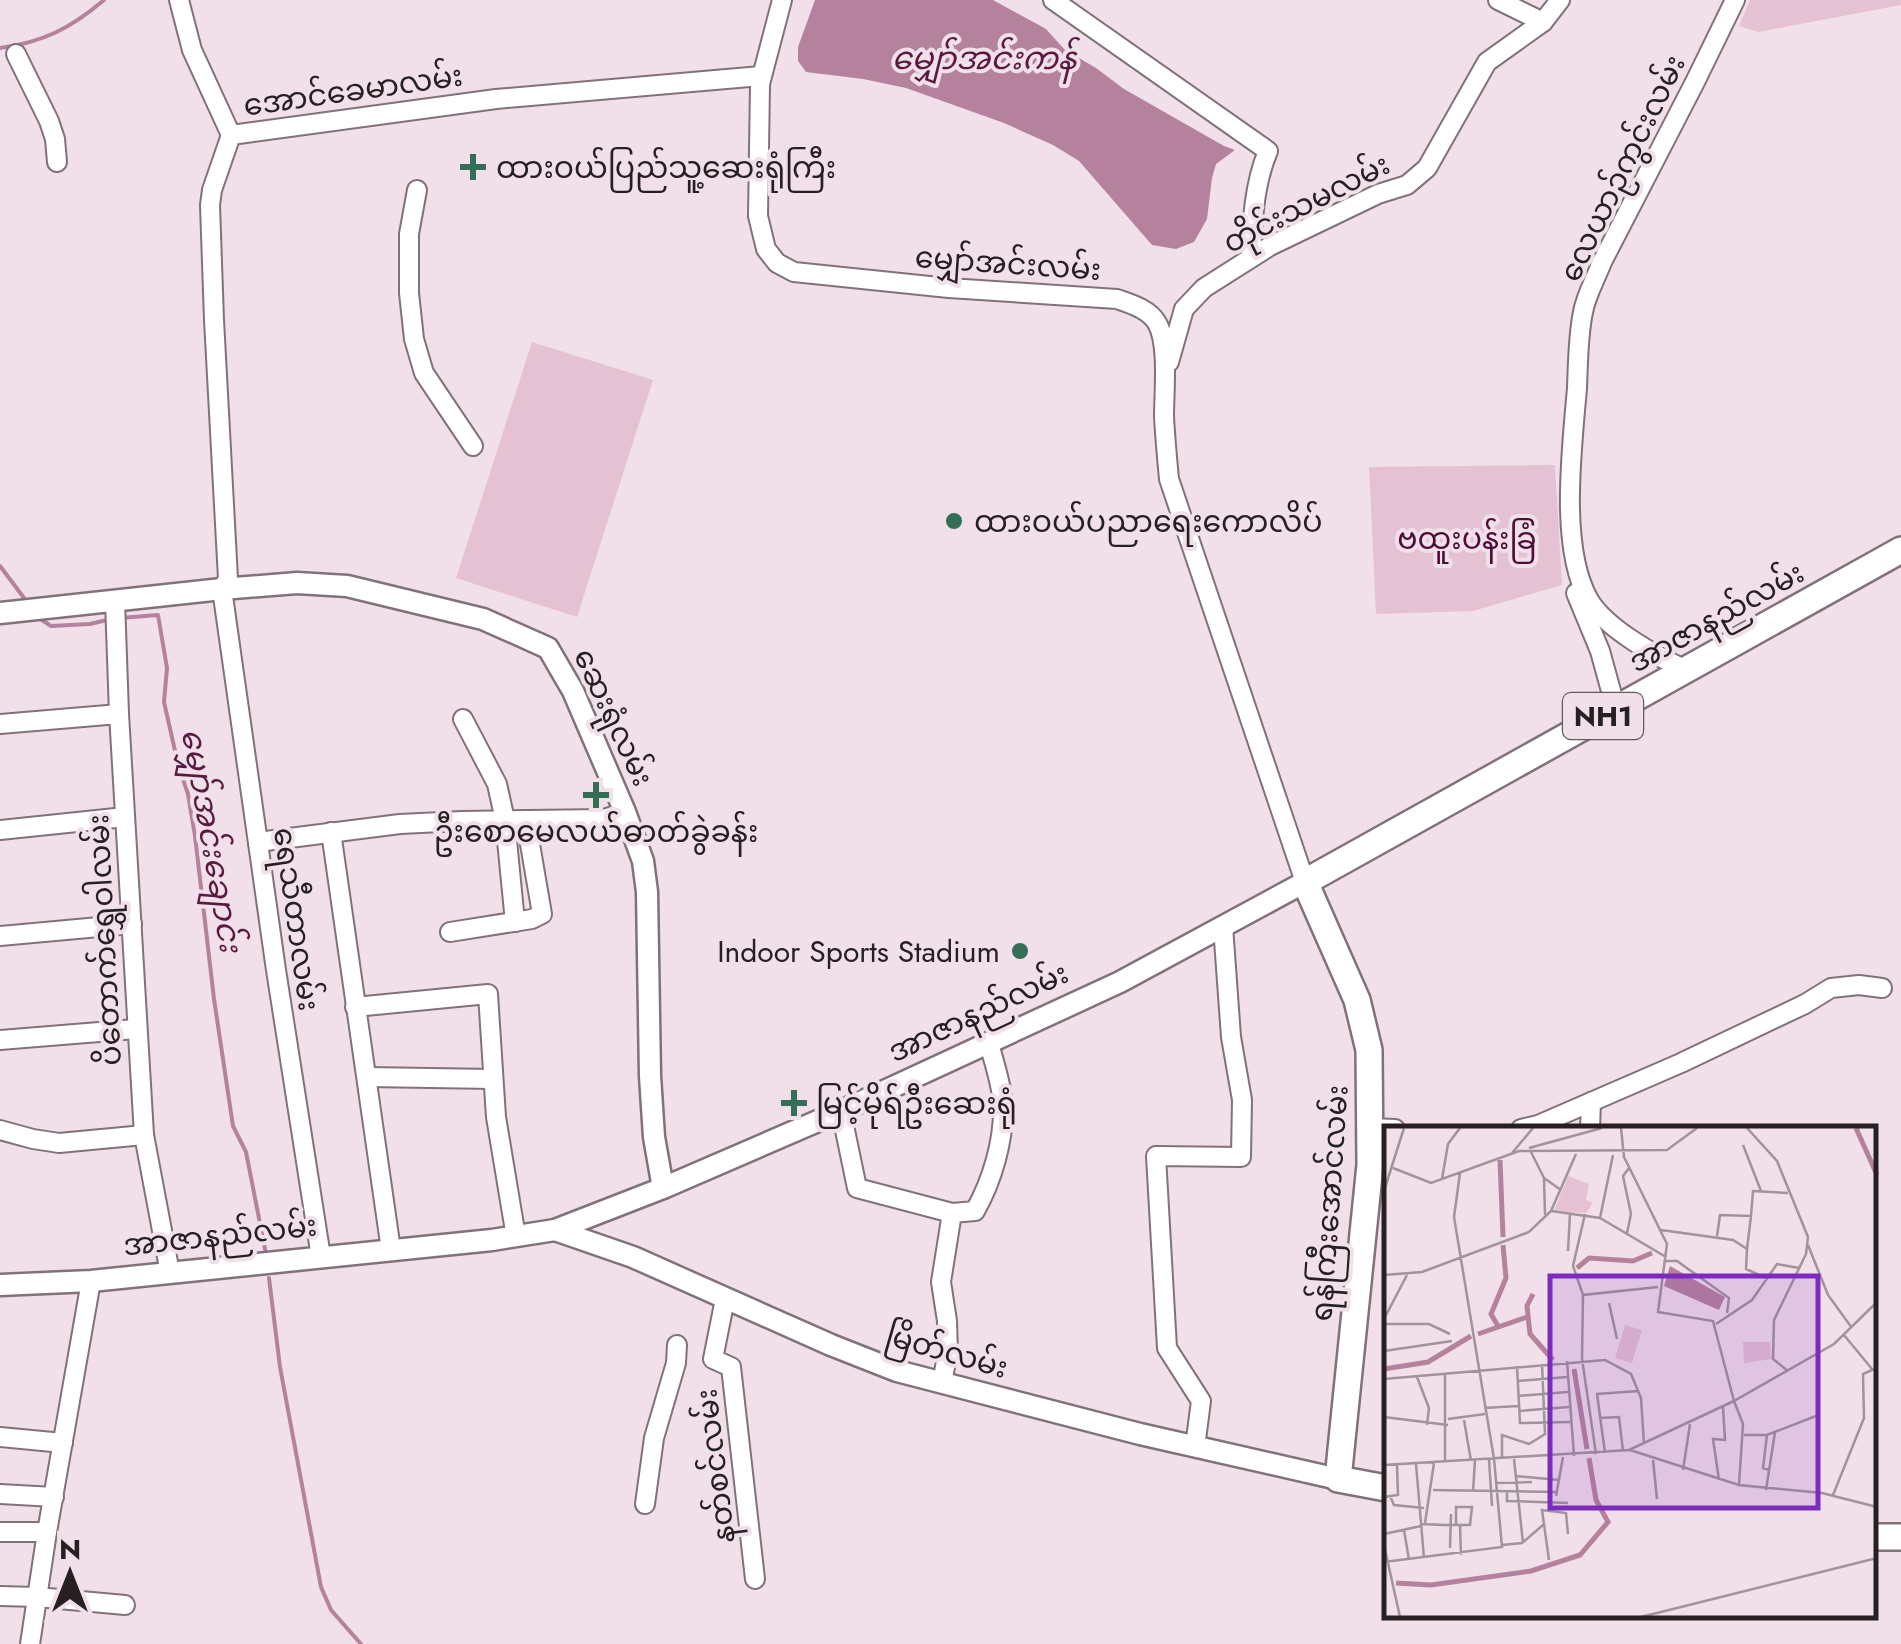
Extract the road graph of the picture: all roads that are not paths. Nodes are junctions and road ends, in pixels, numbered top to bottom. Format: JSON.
{"nodes":[{"id":1,"x":178,"y":0,"type":"edge"},
{"id":2,"x":782,"y":0,"type":"edge"},
{"id":3,"x":1053,"y":0,"type":"edge"},
{"id":4,"x":1498,"y":0,"type":"edge"},
{"id":5,"x":1560,"y":0,"type":"edge"},
{"id":6,"x":1724,"y":0,"type":"edge"},
{"id":7,"x":1735,"y":0,"type":"edge"},
{"id":8,"x":1544,"y":22,"type":"junction"},
{"id":9,"x":16,"y":54,"type":"dead end"},
{"id":10,"x":761,"y":76,"type":"junction"},
{"id":11,"x":231,"y":135,"type":"junction"},
{"id":12,"x":56,"y":162,"type":"dead end"},
{"id":13,"x":417,"y":190,"type":"dead end"},
{"id":14,"x":1251,"y":258,"type":"junction"},
{"id":15,"x":1166,"y":372,"type":"junction"},
{"id":16,"x":473,"y":446,"type":"dead end"},
{"id":17,"x":1901,"y":550,"type":"edge"},
{"id":18,"x":222,"y":588,"type":"junction"},
{"id":19,"x":115,"y":601,"type":"junction"},
{"id":20,"x":0,"y":613,"type":"edge"},
{"id":21,"x":1625,"y":634,"type":"junction"},
{"id":22,"x":1600,"y":651,"type":"junction"},
{"id":23,"x":1688,"y":671,"type":"junction"},
{"id":24,"x":1616,"y":709,"type":"junction"},
{"id":25,"x":119,"y":714,"type":"junction"},
{"id":26,"x":463,"y":719,"type":"dead end"},
{"id":27,"x":0,"y":724,"type":"edge"},
{"id":28,"x":625,"y":812,"type":"junction"},
{"id":29,"x":124,"y":817,"type":"junction"},
{"id":30,"x":505,"y":820,"type":"junction"},
{"id":31,"x":526,"y":821,"type":"junction"},
{"id":32,"x":0,"y":830,"type":"edge"},
{"id":33,"x":331,"y":832,"type":"junction"},
{"id":34,"x":258,"y":842,"type":"junction"},
{"id":35,"x":1305,"y":882,"type":"junction"},
{"id":36,"x":515,"y":922,"type":"junction"},
{"id":37,"x":132,"y":924,"type":"junction"},
{"id":38,"x":1223,"y":926,"type":"junction"},
{"id":39,"x":450,"y":932,"type":"dead end"},
{"id":40,"x":0,"y":936,"type":"edge"},
{"id":41,"x":1882,"y":988,"type":"dead end"},
{"id":42,"x":355,"y":1007,"type":"junction"},
{"id":43,"x":136,"y":1029,"type":"junction"},
{"id":44,"x":0,"y":1040,"type":"edge"},
{"id":45,"x":989,"y":1043,"type":"junction"},
{"id":46,"x":368,"y":1078,"type":"junction"},
{"id":47,"x":492,"y":1079,"type":"junction"},
{"id":48,"x":1591,"y":1102,"type":"junction"},
{"id":49,"x":841,"y":1111,"type":"junction"},
{"id":50,"x":1537,"y":1126,"type":"edge"},
{"id":51,"x":1590,"y":1126,"type":"edge"},
{"id":52,"x":1382,"y":1129,"type":"edge"},
{"id":53,"x":0,"y":1130,"type":"edge"},
{"id":54,"x":144,"y":1135,"type":"junction"},
{"id":55,"x":663,"y":1188,"type":"junction"},
{"id":56,"x":608,"y":1210,"type":"junction"},
{"id":57,"x":952,"y":1212,"type":"junction"},
{"id":58,"x":555,"y":1230,"type":"junction"},
{"id":59,"x":516,"y":1237,"type":"junction"},
{"id":60,"x":390,"y":1250,"type":"junction"},
{"id":61,"x":617,"y":1252,"type":"junction"},
{"id":62,"x":321,"y":1257,"type":"junction"},
{"id":63,"x":170,"y":1273,"type":"junction"},
{"id":64,"x":91,"y":1281,"type":"junction"},
{"id":65,"x":0,"y":1285,"type":"edge"},
{"id":66,"x":725,"y":1299,"type":"junction"},
{"id":67,"x":677,"y":1345,"type":"dead end"},
{"id":68,"x":942,"y":1382,"type":"junction"},
{"id":69,"x":0,"y":1436,"type":"edge"},
{"id":70,"x":63,"y":1443,"type":"junction"},
{"id":71,"x":1195,"y":1448,"type":"junction"},
{"id":72,"x":1338,"y":1479,"type":"junction"},
{"id":73,"x":1384,"y":1488,"type":"edge"},
{"id":74,"x":0,"y":1494,"type":"edge"},
{"id":75,"x":54,"y":1497,"type":"junction"},
{"id":76,"x":644,"y":1504,"type":"dead end"},
{"id":77,"x":0,"y":1532,"type":"edge"},
{"id":78,"x":47,"y":1532,"type":"junction"},
{"id":79,"x":1876,"y":1537,"type":"edge"},
{"id":80,"x":1901,"y":1538,"type":"edge"},
{"id":81,"x":756,"y":1579,"type":"dead end"},
{"id":82,"x":0,"y":1596,"type":"edge"},
{"id":83,"x":37,"y":1597,"type":"junction"},
{"id":84,"x":125,"y":1605,"type":"dead end"},
{"id":85,"x":30,"y":1644,"type":"edge"}],
"edges":[{"from":1,"to":11,"type":"street"},
{"from":2,"to":10,"type":"street","name":"မျှော်အင်းလမ်း"},
{"from":3,"to":14,"type":"street"},
{"from":4,"to":8,"type":"street"},
{"from":5,"to":8,"type":"street","name":"တိုင်းသမလမ်း"},
{"from":6,"to":22,"type":"street","name":"လေယာဉ်ကွင်းလမ်း"},
{"from":7,"to":21,"type":"street","name":"လေယာဉ်ကွင်းလမ်း"},
{"from":8,"to":14,"type":"street","name":"တိုင်းသမလမ်း"},
{"from":9,"to":12,"type":"street"},
{"from":10,"to":11,"type":"street","name":"အောင်ခေမာလမ်း"},
{"from":10,"to":15,"type":"street","name":"မျှော်အင်းလမ်း"},
{"from":11,"to":18,"type":"street","name":"အောင်ခေမာလမ်း"},
{"from":13,"to":16,"type":"street"},
{"from":14,"to":15,"type":"street","name":"တိုင်းသမလမ်း"},
{"from":15,"to":35,"type":"street","name":"မျှော်အင်းလမ်း"},
{"from":17,"to":23,"type":"highway","name":"အာဇာနည်လမ်း","number":"NH1"},
{"from":18,"to":19,"type":"main road","name":"ဆေးရုံလမ်း"},
{"from":18,"to":28,"type":"main road","name":"ဆေးရုံလမ်း"},
{"from":18,"to":34,"type":"street","name":"ရေသီတာလမ်း"},
{"from":19,"to":20,"type":"main road","name":"ဆေးရုံလမ်း"},
{"from":19,"to":25,"type":"street","name":"ပိတောက်ရွှေဝါလမ်း"},
{"from":21,"to":22,"type":"street"},
{"from":21,"to":23,"type":"street","name":"လေယာဉ်ကွင်းလမ်း"},
{"from":22,"to":24,"type":"street","name":"လေယာဉ်ကွင်းလမ်း"},
{"from":23,"to":24,"type":"highway","name":"အာဇာနည်လမ်း","number":"NH1"},
{"from":24,"to":35,"type":"highway","name":"အာဇာနည်လမ်း","number":"NH1"},
{"from":25,"to":27,"type":"street"},
{"from":25,"to":29,"type":"street","name":"ပိတောက်ရွှေဝါလမ်း"},
{"from":26,"to":30,"type":"street"},
{"from":28,"to":31,"type":"street"},
{"from":28,"to":55,"type":"main road","name":"ဆေးရုံလမ်း"},
{"from":29,"to":32,"type":"street"},
{"from":29,"to":37,"type":"street","name":"ပိတောက်ရွှေဝါလမ်း"},
{"from":30,"to":31,"type":"street"},
{"from":30,"to":33,"type":"street"},
{"from":30,"to":36,"type":"street"},
{"from":31,"to":36,"type":"street"},
{"from":33,"to":34,"type":"street"},
{"from":33,"to":42,"type":"street"},
{"from":34,"to":62,"type":"street","name":"ရေသီတာလမ်း"},
{"from":35,"to":38,"type":"main road","name":"အာဇာနည်လမ်း"},
{"from":35,"to":52,"type":"highway","name":"ရန်ကြီးအောင်လမ်း"},
{"from":36,"to":39,"type":"street"},
{"from":37,"to":40,"type":"street"},
{"from":37,"to":43,"type":"street","name":"ပိတောက်ရွှေဝါလမ်း"},
{"from":38,"to":45,"type":"main road","name":"အာဇာနည်လမ်း"},
{"from":38,"to":71,"type":"street"},
{"from":41,"to":48,"type":"street"},
{"from":42,"to":46,"type":"street"},
{"from":42,"to":47,"type":"street"},
{"from":43,"to":44,"type":"street"},
{"from":43,"to":54,"type":"street","name":"ပိတောက်ရွှေဝါလမ်း"},
{"from":45,"to":49,"type":"main road","name":"အာဇာနည်လမ်း"},
{"from":45,"to":57,"type":"street"},
{"from":46,"to":47,"type":"street"},
{"from":46,"to":60,"type":"street"},
{"from":47,"to":59,"type":"street"},
{"from":48,"to":50,"type":"street"},
{"from":48,"to":51,"type":"street"},
{"from":49,"to":55,"type":"main road","name":"အာဇာနည်လမ်း"},
{"from":49,"to":57,"type":"street"},
{"from":52,"to":72,"type":"highway","name":"ရန်ကြီးအောင်လမ်း"},
{"from":53,"to":54,"type":"street"},
{"from":54,"to":63,"type":"street","name":"ပိတောက်ရွှေဝါလမ်း"},
{"from":55,"to":56,"type":"main road","name":"အာဇာနည်လမ်း"},
{"from":56,"to":58,"type":"main road","name":"အာဇာနည်လမ်း"},
{"from":56,"to":61,"type":"main road"},
{"from":57,"to":68,"type":"street"},
{"from":58,"to":59,"type":"main road","name":"အာဇာနည်လမ်း"},
{"from":58,"to":61,"type":"main road","name":"မြိတ်လမ်း"},
{"from":59,"to":60,"type":"main road","name":"အာဇာနည်လမ်း"},
{"from":60,"to":62,"type":"main road","name":"အာဇာနည်လမ်း"},
{"from":61,"to":66,"type":"main road","name":"မြိတ်လမ်း"},
{"from":62,"to":63,"type":"main road","name":"အာဇာနည်လမ်း"},
{"from":63,"to":64,"type":"main road","name":"အာဇာနည်လမ်း"},
{"from":64,"to":65,"type":"main road","name":"အာဇာနည်လမ်း"},
{"from":64,"to":70,"type":"street"},
{"from":66,"to":68,"type":"main road","name":"မြိတ်လမ်း"},
{"from":66,"to":81,"type":"street","name":"နတ်စင်လမ်း"},
{"from":67,"to":76,"type":"street"},
{"from":68,"to":71,"type":"main road","name":"မြိတ်လမ်း"},
{"from":69,"to":70,"type":"street"},
{"from":70,"to":75,"type":"street"},
{"from":71,"to":72,"type":"main road","name":"မြိတ်လမ်း"},
{"from":72,"to":73,"type":"highway"},
{"from":74,"to":75,"type":"street"},
{"from":75,"to":78,"type":"street"},
{"from":77,"to":78,"type":"street"},
{"from":78,"to":83,"type":"street"},
{"from":79,"to":80,"type":"highway"},
{"from":82,"to":83,"type":"street"},
{"from":83,"to":84,"type":"street"},
{"from":83,"to":85,"type":"street"}]}
